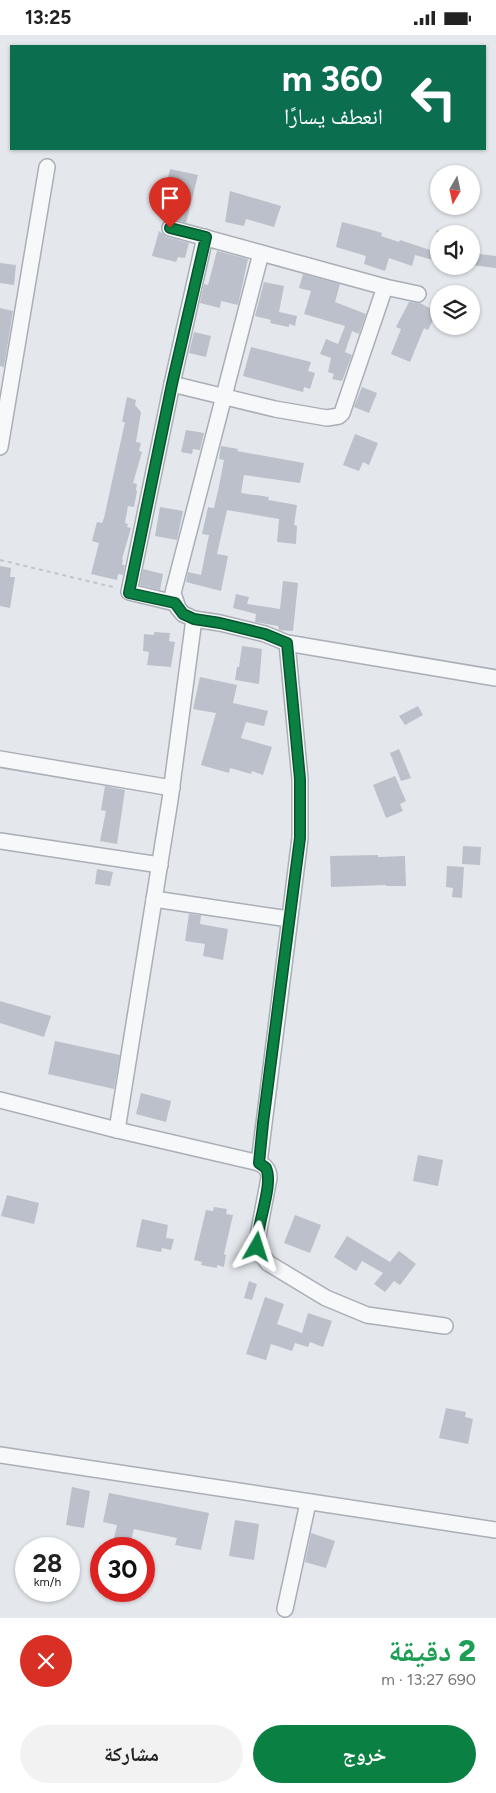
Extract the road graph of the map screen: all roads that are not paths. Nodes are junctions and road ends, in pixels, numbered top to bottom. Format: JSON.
{"nodes":[{"id":1,"x":47,"y":167,"type":"dead end"},
{"id":2,"x":170,"y":228,"type":"dead end"},
{"id":3,"x":206,"y":237,"type":"junction"},
{"id":4,"x":260,"y":253,"type":"junction"},
{"id":5,"x":385,"y":287,"type":"junction"},
{"id":6,"x":418,"y":294,"type":"dead end"},
{"id":7,"x":172,"y":384,"type":"junction"},
{"id":8,"x":224,"y":395,"type":"junction"},
{"id":9,"x":0,"y":447,"type":"edge"},
{"id":10,"x":175,"y":603,"type":"junction"},
{"id":11,"x":194,"y":619,"type":"junction"},
{"id":12,"x":287,"y":643,"type":"junction"},
{"id":13,"x":496,"y":678,"type":"edge"},
{"id":14,"x":0,"y":759,"type":"edge"},
{"id":15,"x":172,"y":789,"type":"junction"},
{"id":16,"x":0,"y":841,"type":"edge"},
{"id":17,"x":160,"y":865,"type":"junction"},
{"id":18,"x":154,"y":899,"type":"junction"},
{"id":19,"x":289,"y":919,"type":"junction"},
{"id":20,"x":0,"y":1100,"type":"edge"},
{"id":21,"x":117,"y":1130,"type":"junction"},
{"id":22,"x":254,"y":1162,"type":"junction"},
{"id":23,"x":444,"y":1327,"type":"dead end"},
{"id":24,"x":0,"y":1455,"type":"edge"},
{"id":25,"x":308,"y":1503,"type":"junction"},
{"id":26,"x":496,"y":1530,"type":"edge"},
{"id":27,"x":284,"y":1609,"type":"dead end"}],
"edges":[{"from":1,"to":9,"type":"street"},
{"from":2,"to":3,"type":"street"},
{"from":3,"to":4,"type":"street"},
{"from":3,"to":7,"type":"street"},
{"from":4,"to":5,"type":"street"},
{"from":4,"to":8,"type":"street"},
{"from":5,"to":6,"type":"street"},
{"from":5,"to":8,"type":"street"},
{"from":7,"to":8,"type":"street"},
{"from":7,"to":10,"type":"street"},
{"from":8,"to":10,"type":"street"},
{"from":10,"to":11,"type":"street"},
{"from":11,"to":12,"type":"street"},
{"from":11,"to":15,"type":"street"},
{"from":12,"to":13,"type":"street"},
{"from":12,"to":19,"type":"street"},
{"from":14,"to":15,"type":"street"},
{"from":15,"to":17,"type":"street"},
{"from":16,"to":17,"type":"street"},
{"from":17,"to":18,"type":"street"},
{"from":18,"to":19,"type":"street"},
{"from":18,"to":21,"type":"street"},
{"from":19,"to":22,"type":"street"},
{"from":20,"to":21,"type":"street"},
{"from":21,"to":22,"type":"street"},
{"from":22,"to":23,"type":"street"},
{"from":24,"to":25,"type":"street"},
{"from":25,"to":26,"type":"street"},
{"from":25,"to":27,"type":"street"}]}
